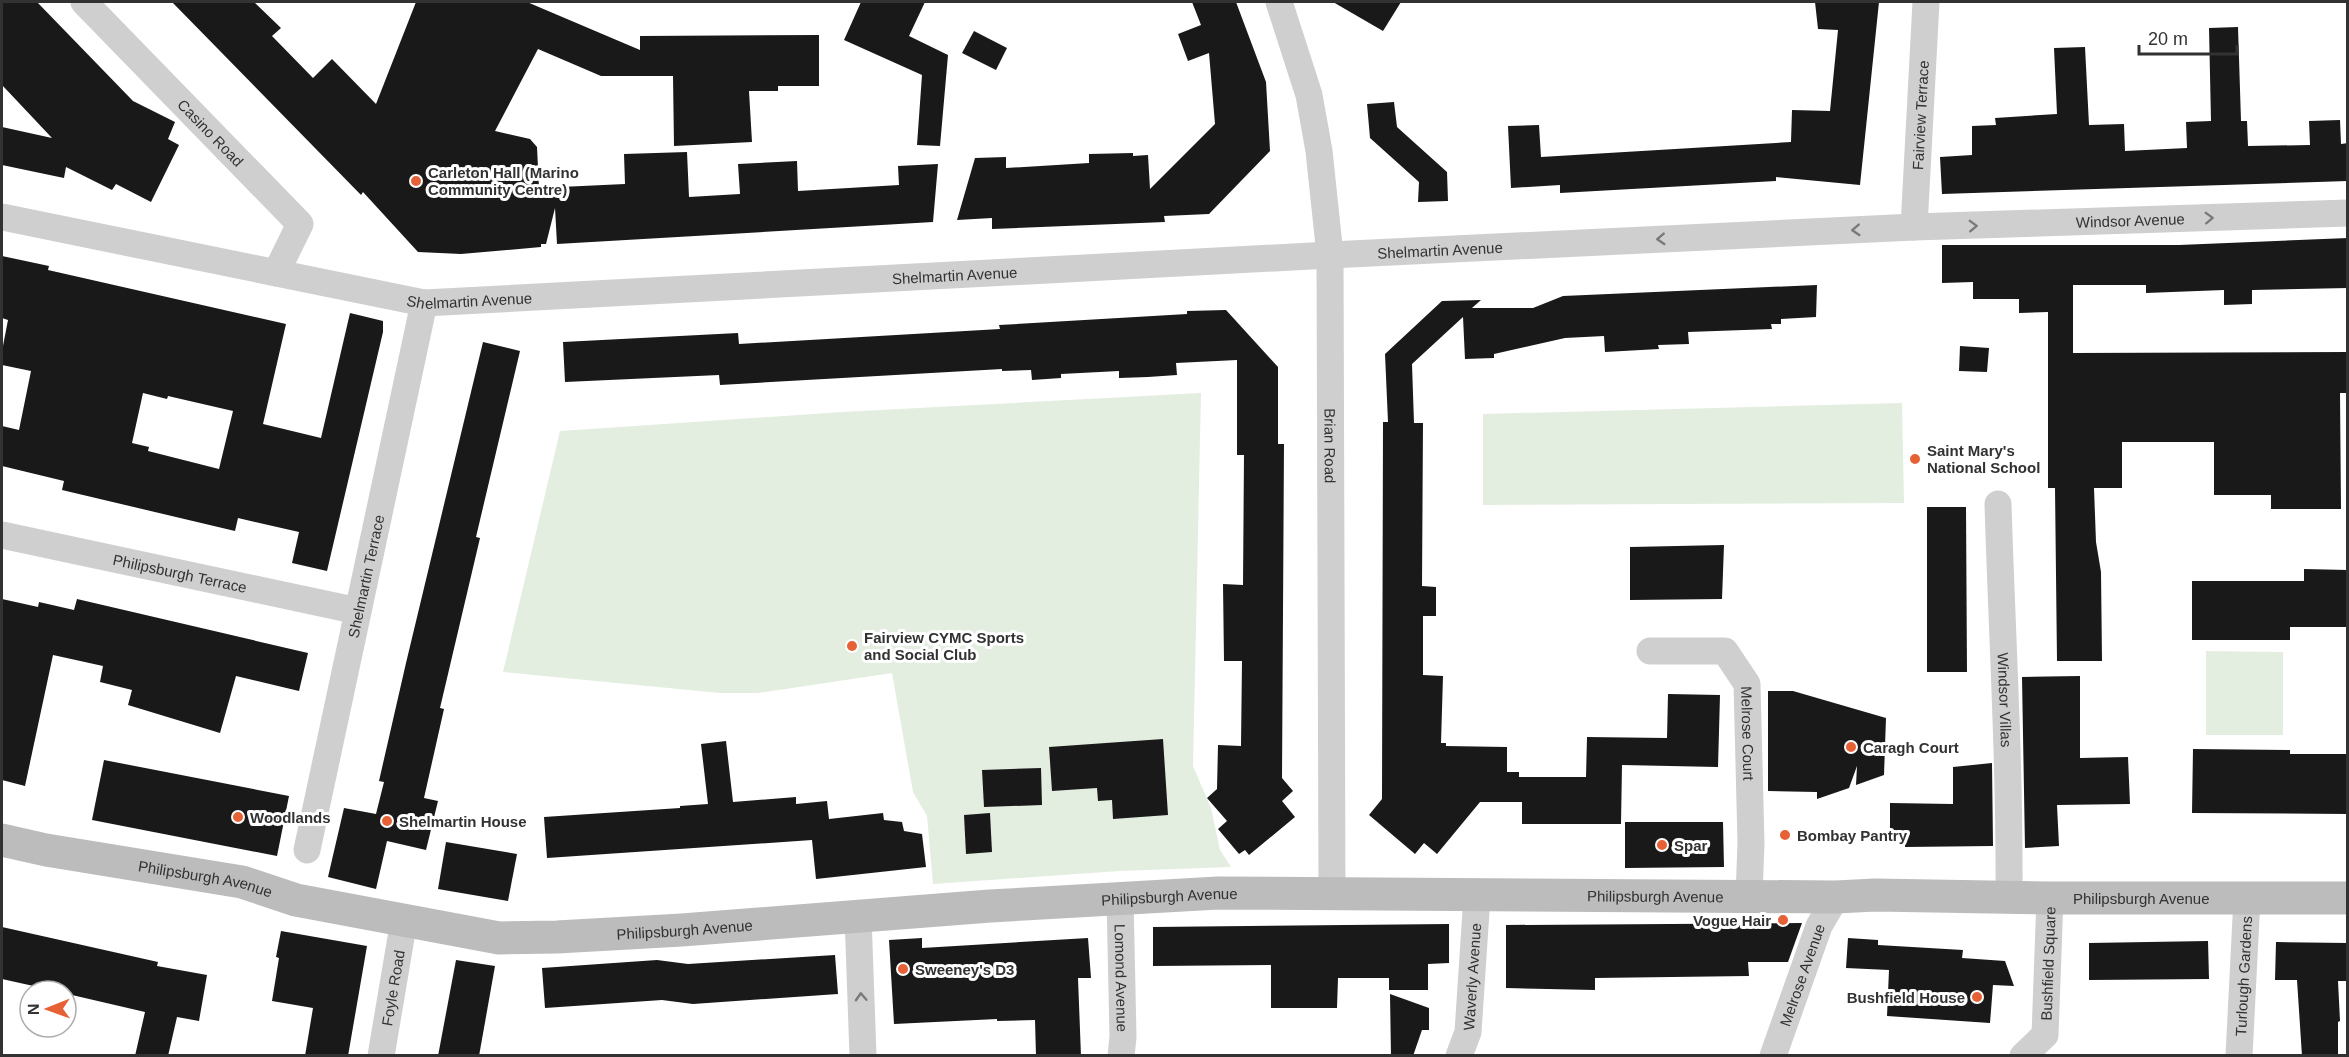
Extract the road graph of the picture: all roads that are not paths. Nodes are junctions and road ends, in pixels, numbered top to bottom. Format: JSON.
{"nodes":[{"id":1,"x":84,"y":2,"type":"edge"},
{"id":2,"x":1279,"y":2,"type":"edge"},
{"id":3,"x":1926,"y":2,"type":"edge"},
{"id":4,"x":2348,"y":213,"type":"edge"},
{"id":5,"x":2,"y":217,"type":"edge"},
{"id":6,"x":1914,"y":227,"type":"junction"},
{"id":7,"x":1330,"y":255,"type":"junction"},
{"id":8,"x":276,"y":273,"type":"junction"},
{"id":9,"x":424,"y":303,"type":"junction"},
{"id":10,"x":1998,"y":504,"type":"dead end"},
{"id":11,"x":2,"y":535,"type":"edge"},
{"id":12,"x":358,"y":611,"type":"junction"},
{"id":13,"x":1650,"y":651,"type":"dead end"},
{"id":14,"x":2,"y":840,"type":"edge"},
{"id":15,"x":307,"y":850,"type":"dead end"},
{"id":16,"x":1332,"y":896,"type":"junction"},
{"id":17,"x":1477,"y":896,"type":"junction"},
{"id":18,"x":1749,"y":896,"type":"junction"},
{"id":19,"x":1836,"y":897,"type":"junction"},
{"id":20,"x":1120,"y":898,"type":"junction"},
{"id":21,"x":2009,"y":898,"type":"junction"},
{"id":22,"x":2050,"y":898,"type":"junction"},
{"id":23,"x":2247,"y":898,"type":"junction"},
{"id":24,"x":2348,"y":898,"type":"edge"},
{"id":25,"x":858,"y":916,"type":"junction"},
{"id":26,"x":404,"y":920,"type":"junction"},
{"id":27,"x":381,"y":1056,"type":"edge"},
{"id":28,"x":863,"y":1056,"type":"edge"},
{"id":29,"x":1121,"y":1056,"type":"edge"},
{"id":30,"x":1459,"y":1056,"type":"edge"},
{"id":31,"x":1773,"y":1056,"type":"edge"},
{"id":32,"x":2023,"y":1056,"type":"edge"},
{"id":33,"x":2239,"y":1056,"type":"edge"}],
"edges":[{"from":1,"to":8,"type":"street","name":"Casino Road"},
{"from":2,"to":7,"type":"street","name":"Brian Road"},
{"from":3,"to":6,"type":"street","name":"Fairview Terrace"},
{"from":6,"to":4,"type":"street","name":"Windsor Avenue","one_way":true},
{"from":5,"to":8,"type":"street","name":"Shelmartin Avenue"},
{"from":6,"to":7,"type":"street","name":"Shelmartin Avenue","one_way":true},
{"from":7,"to":9,"type":"street","name":"Shelmartin Avenue"},
{"from":7,"to":16,"type":"street","name":"Brian Road"},
{"from":8,"to":9,"type":"street","name":"Shelmartin Avenue"},
{"from":9,"to":12,"type":"street","name":"Shelmartin Terrace"},
{"from":10,"to":21,"type":"street","name":"Windsor Villas"},
{"from":11,"to":12,"type":"street","name":"Philipsburgh Terrace"},
{"from":12,"to":15,"type":"street","name":"Shelmartin Terrace"},
{"from":13,"to":18,"type":"street","name":"Melrose Court"},
{"from":14,"to":26,"type":"street","name":"Philipsburgh Avenue"},
{"from":16,"to":17,"type":"street","name":"Philipsburgh Avenue"},
{"from":16,"to":20,"type":"street","name":"Philipsburgh Avenue"},
{"from":17,"to":18,"type":"street","name":"Philipsburgh Avenue"},
{"from":17,"to":30,"type":"street","name":"Waverly Avenue"},
{"from":18,"to":19,"type":"street","name":"Philipsburgh Avenue"},
{"from":19,"to":21,"type":"street","name":"Philipsburgh Avenue"},
{"from":19,"to":31,"type":"street","name":"Melrose Avenue"},
{"from":20,"to":25,"type":"street","name":"Philipsburgh Avenue"},
{"from":20,"to":29,"type":"street","name":"Lomond Avenue"},
{"from":21,"to":22,"type":"street","name":"Philipsburgh Avenue"},
{"from":22,"to":23,"type":"street","name":"Philipsburgh Avenue"},
{"from":22,"to":32,"type":"street","name":"Bushfield Square"},
{"from":23,"to":24,"type":"street","name":"Philipsburgh Avenue"},
{"from":23,"to":33,"type":"street","name":"Turlough Gardens"},
{"from":25,"to":26,"type":"street","name":"Philipsburgh Avenue"},
{"from":28,"to":25,"type":"street","one_way":true},
{"from":26,"to":27,"type":"street","name":"Foyle Road"}]}
